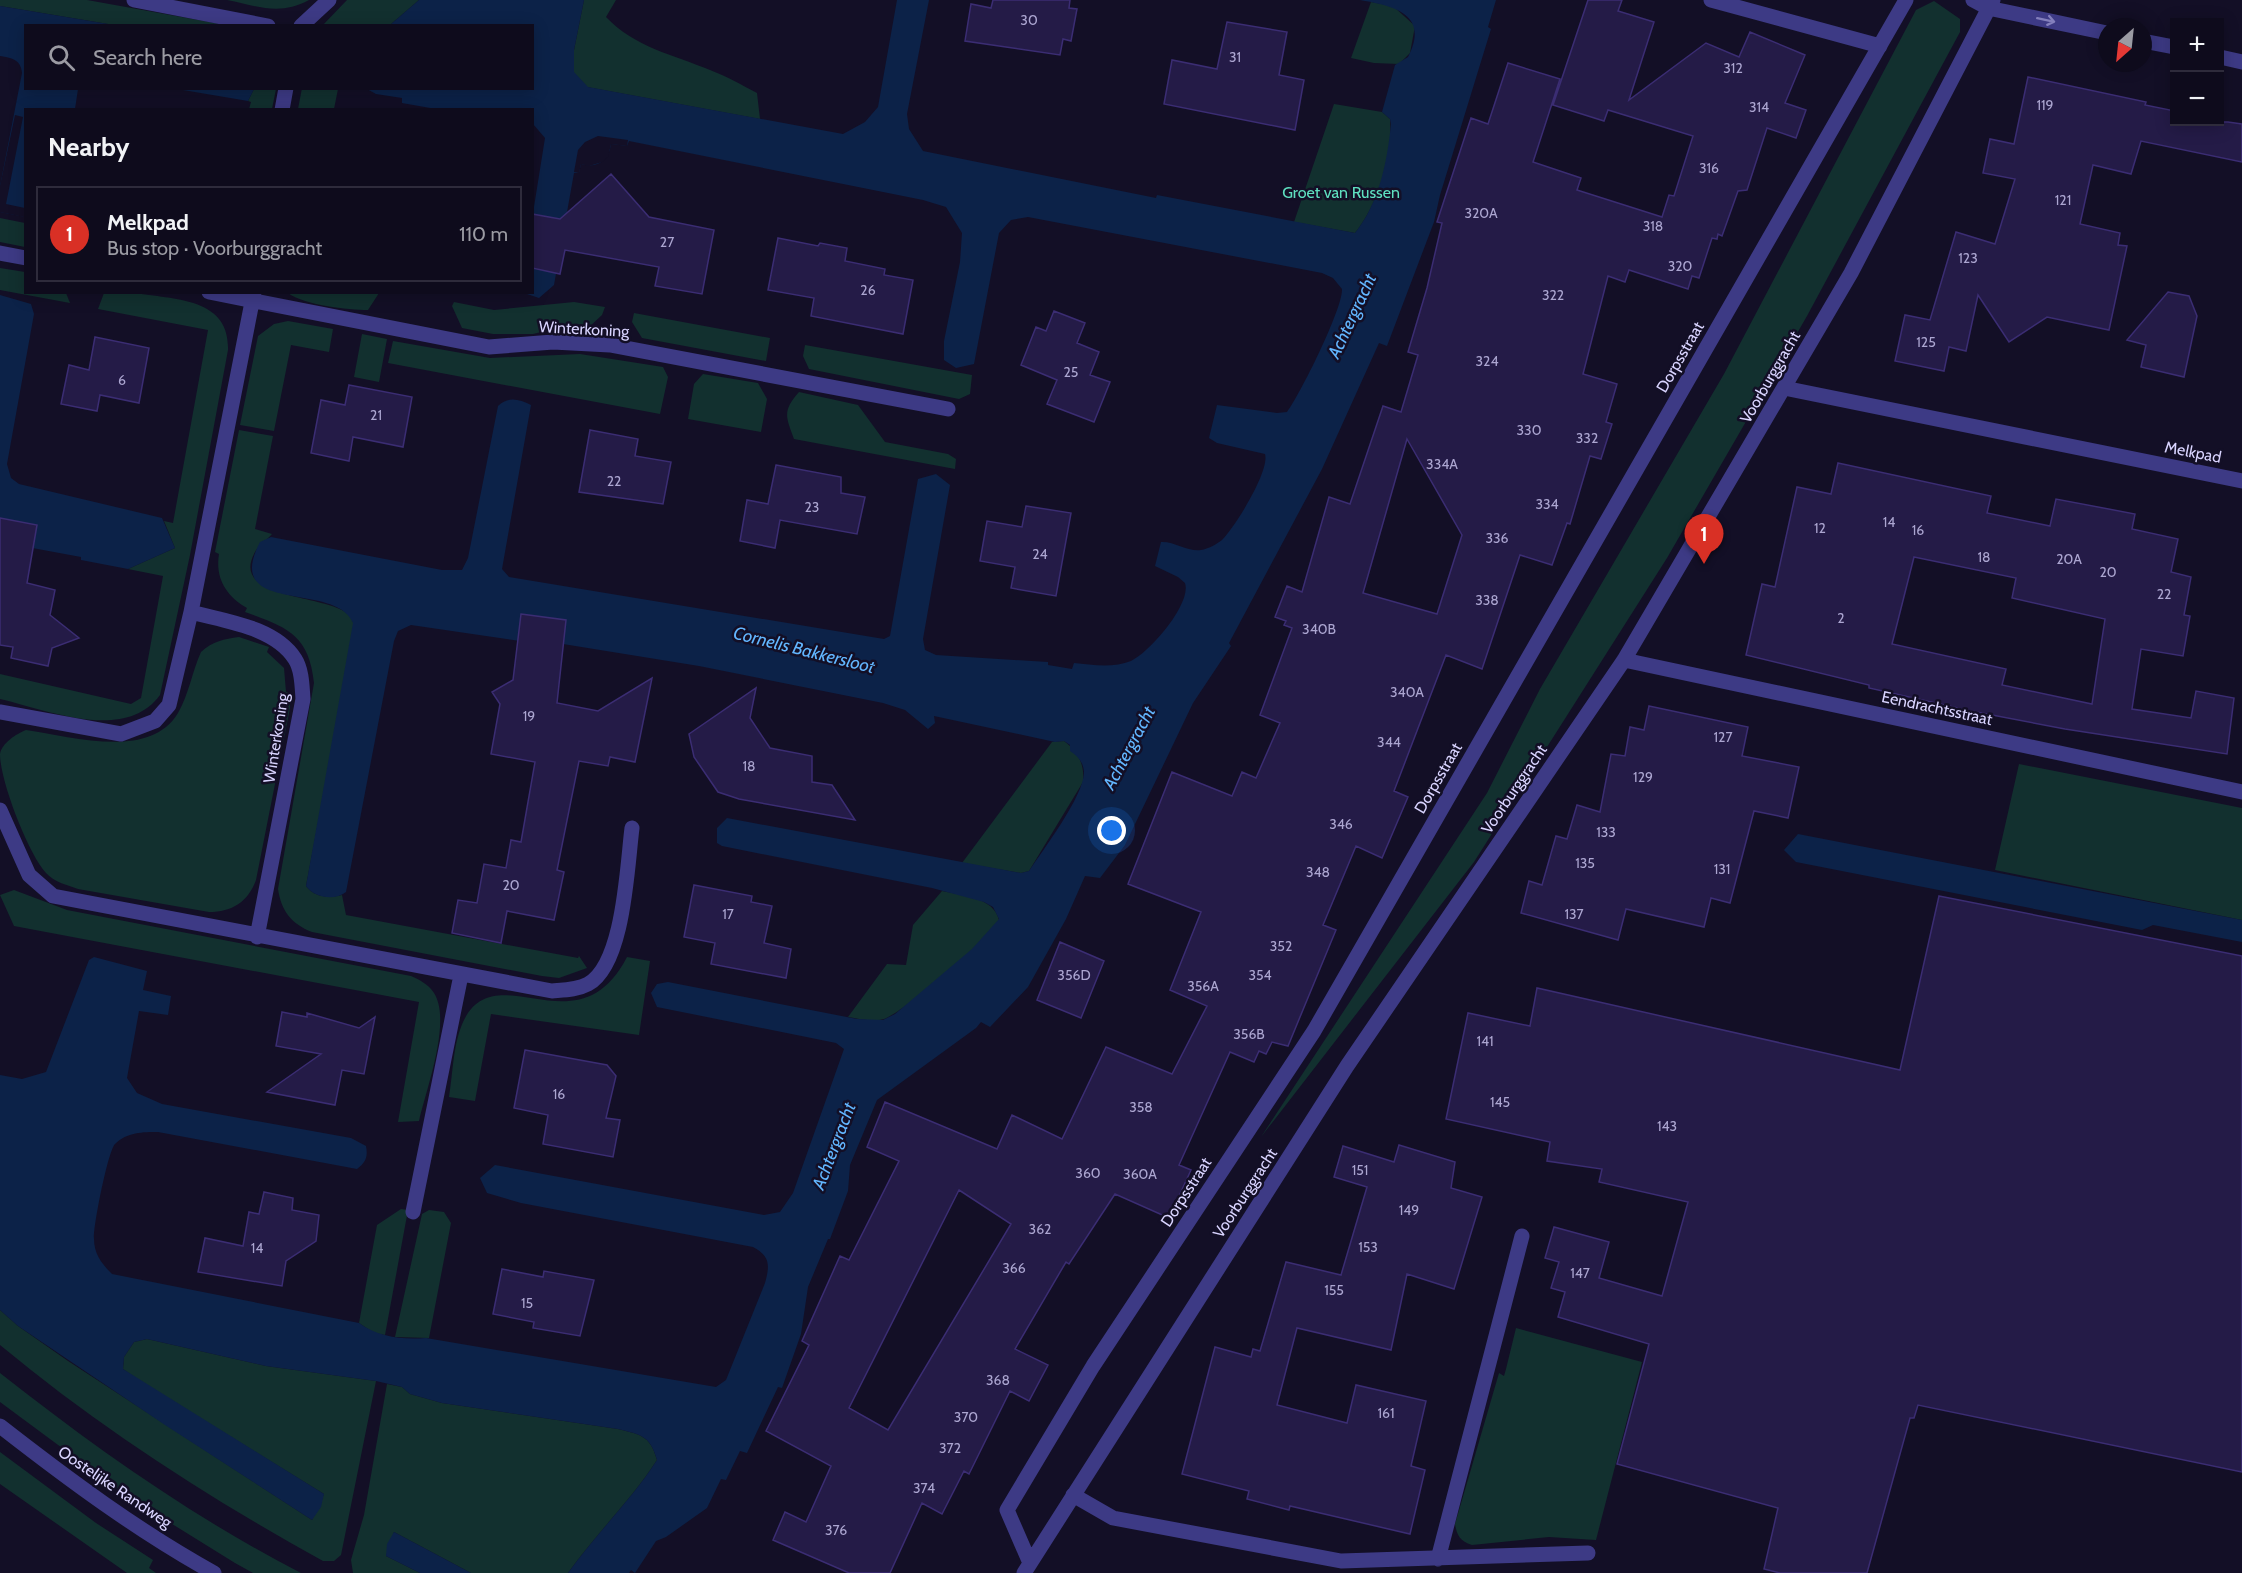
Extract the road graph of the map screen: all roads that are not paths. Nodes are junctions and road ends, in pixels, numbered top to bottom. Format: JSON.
{"nodes":[{"id":1,"x":135,"y":0,"type":"edge"},
{"id":2,"x":329,"y":0,"type":"edge"},
{"id":3,"x":1711,"y":0,"type":"edge"},
{"id":4,"x":1906,"y":0,"type":"edge"},
{"id":5,"x":1973,"y":0,"type":"edge"},
{"id":6,"x":1991,"y":4,"type":"edge"},
{"id":7,"x":258,"y":24,"type":"edge"},
{"id":8,"x":302,"y":24,"type":"edge"},
{"id":9,"x":2098,"y":31,"type":"edge"},
{"id":10,"x":2152,"y":43,"type":"edge"},
{"id":11,"x":1880,"y":46,"type":"junction"},
{"id":12,"x":2170,"y":46,"type":"edge"},
{"id":13,"x":2224,"y":58,"type":"edge"},
{"id":14,"x":2242,"y":62,"type":"edge"},
{"id":15,"x":286,"y":90,"type":"edge"},
{"id":16,"x":282,"y":108,"type":"edge"},
{"id":17,"x":0,"y":253,"type":"edge"},
{"id":18,"x":24,"y":258,"type":"edge"},
{"id":19,"x":227,"y":294,"type":"edge"},
{"id":20,"x":253,"y":297,"type":"edge"},
{"id":21,"x":1784,"y":388,"type":"junction"},
{"id":22,"x":948,"y":409,"type":"dead end"},
{"id":23,"x":2242,"y":481,"type":"edge"},
{"id":24,"x":191,"y":612,"type":"junction"},
{"id":25,"x":1624,"y":660,"type":"junction"},
{"id":26,"x":0,"y":712,"type":"edge"},
{"id":27,"x":2242,"y":792,"type":"edge"},
{"id":28,"x":0,"y":810,"type":"edge"},
{"id":29,"x":632,"y":828,"type":"dead end"},
{"id":30,"x":257,"y":937,"type":"junction"},
{"id":31,"x":461,"y":975,"type":"junction"},
{"id":32,"x":413,"y":1212,"type":"dead end"},
{"id":33,"x":1522,"y":1236,"type":"dead end"},
{"id":34,"x":0,"y":1426,"type":"edge"},
{"id":35,"x":1073,"y":1495,"type":"junction"},
{"id":36,"x":1588,"y":1553,"type":"dead end"},
{"id":37,"x":1438,"y":1559,"type":"junction"},
{"id":38,"x":1027,"y":1568,"type":"edge"},
{"id":39,"x":214,"y":1573,"type":"edge"}],
"edges":[{"from":1,"to":7,"type":"street"},
{"from":2,"to":8,"type":"street"},
{"from":3,"to":11,"type":"street"},
{"from":4,"to":11,"type":"street","name":"Dorpsstraat"},
{"from":5,"to":6,"type":"street"},
{"from":6,"to":9,"type":"street","one_way":true},
{"from":6,"to":21,"type":"street","name":"Voorburggracht"},
{"from":10,"to":12,"type":"street"},
{"from":11,"to":38,"type":"street","name":"Dorpsstraat"},
{"from":13,"to":14,"type":"street"},
{"from":15,"to":16,"type":"street"},
{"from":17,"to":18,"type":"street"},
{"from":19,"to":20,"type":"street","name":"Winterkoning"},
{"from":20,"to":22,"type":"street","name":"Winterkoning"},
{"from":20,"to":24,"type":"street"},
{"from":21,"to":23,"type":"street","name":"Melkpad"},
{"from":21,"to":25,"type":"street","name":"Voorburggracht"},
{"from":24,"to":26,"type":"street"},
{"from":24,"to":30,"type":"street","name":"Winterkoning"},
{"from":25,"to":27,"type":"street","name":"Eendrachtsstraat"},
{"from":25,"to":35,"type":"street","name":"Voorburggracht"},
{"from":28,"to":30,"type":"street"},
{"from":29,"to":31,"type":"street"},
{"from":30,"to":31,"type":"street"},
{"from":31,"to":32,"type":"street"},
{"from":33,"to":37,"type":"street"},
{"from":34,"to":39,"type":"street","name":"Oostelijke Randweg"},
{"from":35,"to":37,"type":"street"},
{"from":35,"to":38,"type":"street","name":"Voorburggracht"},
{"from":36,"to":37,"type":"street"}]}
